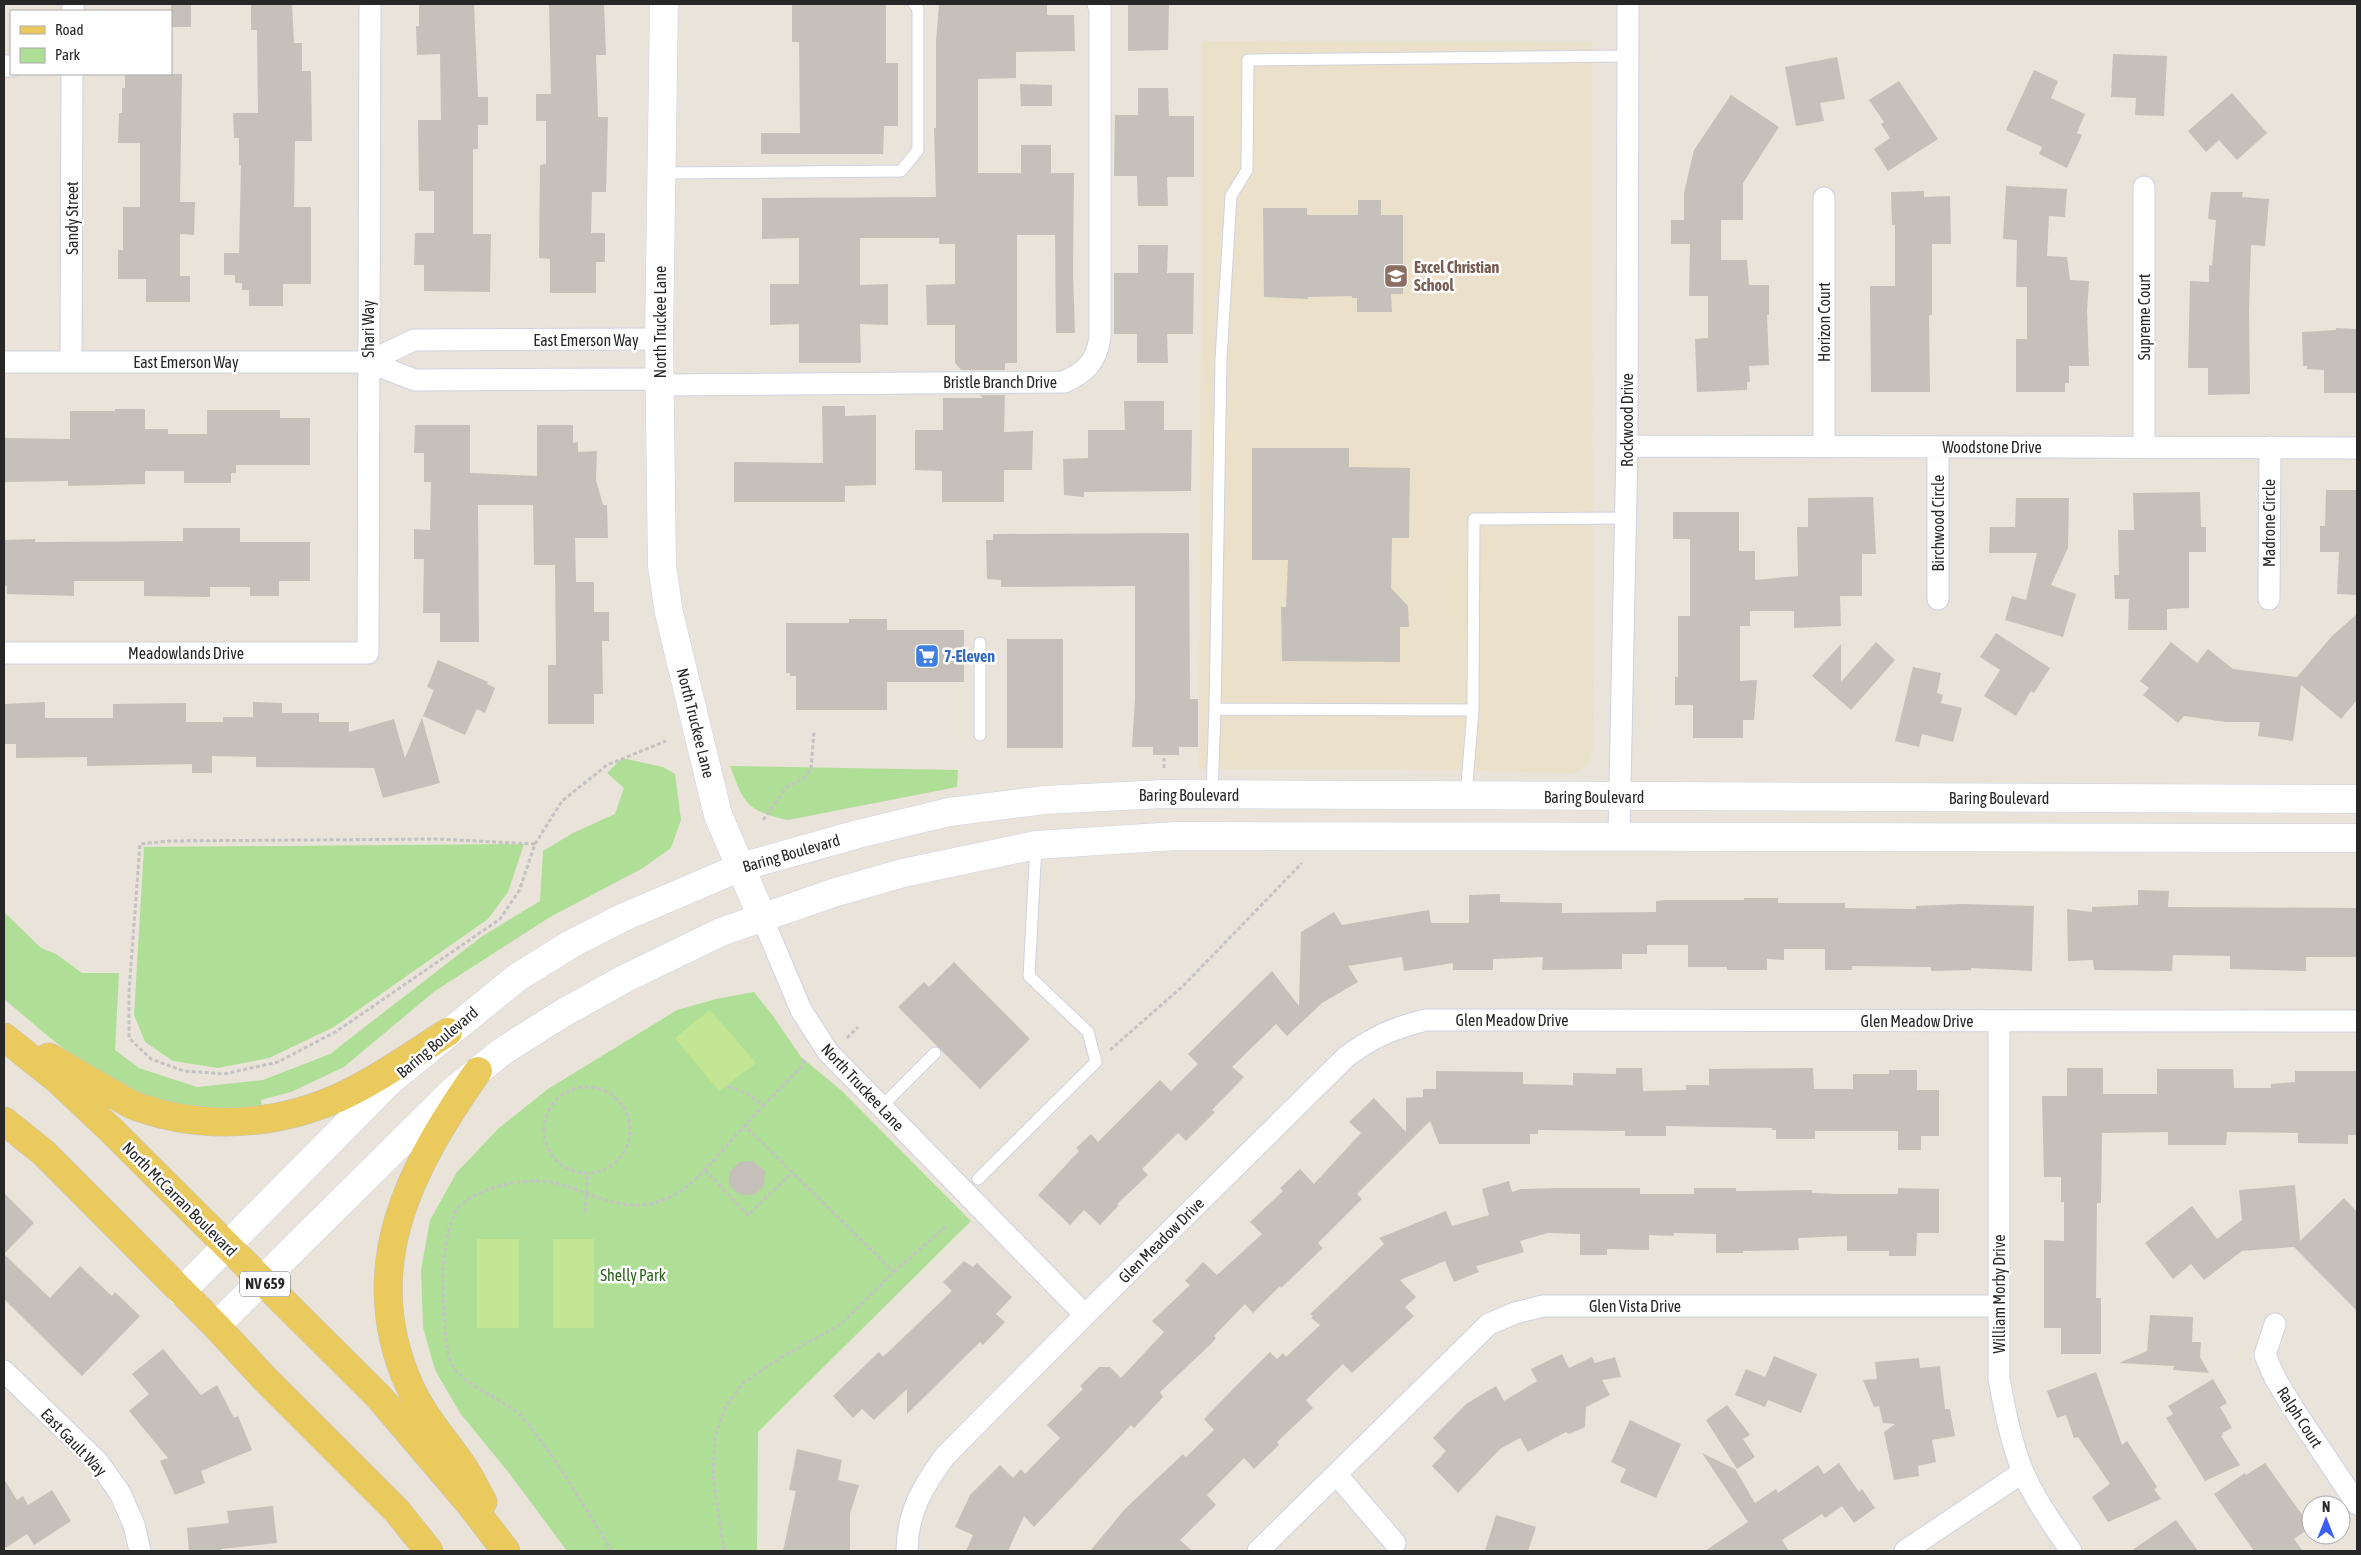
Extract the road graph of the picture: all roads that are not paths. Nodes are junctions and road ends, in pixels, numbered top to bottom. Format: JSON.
{"nodes":[{"id":1,"x":370,"y":4,"type":"edge"},
{"id":2,"x":664,"y":4,"type":"edge"},
{"id":3,"x":914,"y":4,"type":"edge"},
{"id":4,"x":1098,"y":4,"type":"edge"},
{"id":5,"x":1628,"y":4,"type":"edge"},
{"id":6,"x":1628,"y":56,"type":"junction"},
{"id":7,"x":72,"y":75,"type":"edge"},
{"id":8,"x":662,"y":173,"type":"junction"},
{"id":9,"x":2144,"y":188,"type":"dead end"},
{"id":10,"x":1824,"y":198,"type":"dead end"},
{"id":11,"x":659,"y":339,"type":"junction"},
{"id":12,"x":4,"y":362,"type":"edge"},
{"id":13,"x":71,"y":362,"type":"junction"},
{"id":14,"x":368,"y":362,"type":"junction"},
{"id":15,"x":660,"y":382,"type":"junction"},
{"id":16,"x":1627,"y":446,"type":"junction"},
{"id":17,"x":1824,"y":447,"type":"junction"},
{"id":18,"x":1938,"y":447,"type":"junction"},
{"id":19,"x":2144,"y":447,"type":"junction"},
{"id":20,"x":2270,"y":448,"type":"junction"},
{"id":21,"x":2357,"y":448,"type":"edge"},
{"id":22,"x":1625,"y":518,"type":"junction"},
{"id":23,"x":1938,"y":599,"type":"dead end"},
{"id":24,"x":2269,"y":599,"type":"dead end"},
{"id":25,"x":980,"y":643,"type":"dead end"},
{"id":26,"x":4,"y":653,"type":"edge"},
{"id":27,"x":368,"y":653,"type":"joint"},
{"id":28,"x":1215,"y":709,"type":"junction"},
{"id":29,"x":1473,"y":710,"type":"junction"},
{"id":30,"x":980,"y":734,"type":"dead end"},
{"id":31,"x":1212,"y":794,"type":"junction"},
{"id":32,"x":1466,"y":796,"type":"junction"},
{"id":33,"x":1619,"y":797,"type":"junction"},
{"id":34,"x":2357,"y":799,"type":"edge"},
{"id":35,"x":1619,"y":836,"type":"junction"},
{"id":36,"x":2357,"y":838,"type":"edge"},
{"id":37,"x":1036,"y":845,"type":"junction"},
{"id":38,"x":741,"y":867,"type":"junction"},
{"id":39,"x":762,"y":917,"type":"junction"},
{"id":40,"x":1999,"y":1021,"type":"junction"},
{"id":41,"x":2357,"y":1021,"type":"edge"},
{"id":42,"x":448,"y":1032,"type":"junction"},
{"id":43,"x":4,"y":1033,"type":"edge"},
{"id":44,"x":4,"y":1037,"type":"edge"},
{"id":45,"x":935,"y":1053,"type":"dead end"},
{"id":46,"x":478,"y":1071,"type":"junction"},
{"id":47,"x":880,"y":1107,"type":"junction"},
{"id":48,"x":4,"y":1120,"type":"edge"},
{"id":49,"x":978,"y":1179,"type":"dead end"},
{"id":50,"x":226,"y":1246,"type":"junction"},
{"id":51,"x":262,"y":1281,"type":"junction"},
{"id":52,"x":181,"y":1292,"type":"junction"},
{"id":53,"x":1998,"y":1306,"type":"junction"},
{"id":54,"x":1085,"y":1315,"type":"junction"},
{"id":55,"x":2275,"y":1324,"type":"dead end"},
{"id":56,"x":216,"y":1326,"type":"junction"},
{"id":57,"x":4,"y":1371,"type":"edge"},
{"id":58,"x":2024,"y":1472,"type":"junction"},
{"id":59,"x":1336,"y":1475,"type":"junction"},
{"id":60,"x":2357,"y":1504,"type":"edge"},
{"id":61,"x":1395,"y":1543,"type":"dead end"},
{"id":62,"x":140,"y":1551,"type":"edge"},
{"id":63,"x":429,"y":1551,"type":"edge"},
{"id":64,"x":508,"y":1551,"type":"edge"},
{"id":65,"x":907,"y":1551,"type":"edge"},
{"id":66,"x":1258,"y":1551,"type":"edge"},
{"id":67,"x":1904,"y":1551,"type":"edge"},
{"id":68,"x":2071,"y":1551,"type":"edge"}],
"edges":[{"from":1,"to":14,"type":"street","name":"Shari Way"},
{"from":2,"to":8,"type":"main road","name":"North Truckee Lane"},
{"from":3,"to":8,"type":"lane"},
{"from":4,"to":15,"type":"street","name":"Bristle Branch Drive"},
{"from":5,"to":6,"type":"street","name":"Rockwood Drive"},
{"from":6,"to":16,"type":"street","name":"Rockwood Drive"},
{"from":6,"to":28,"type":"lane"},
{"from":7,"to":13,"type":"street","name":"Sandy Street"},
{"from":8,"to":11,"type":"main road","name":"North Truckee Lane"},
{"from":9,"to":19,"type":"street","name":"Supreme Court"},
{"from":10,"to":17,"type":"street","name":"Horizon Court"},
{"from":11,"to":14,"type":"street","name":"East Emerson Way"},
{"from":11,"to":15,"type":"main road","name":"North Truckee Lane"},
{"from":12,"to":13,"type":"street","name":"East Emerson Way"},
{"from":13,"to":14,"type":"street","name":"East Emerson Way"},
{"from":14,"to":15,"type":"street","name":"East Emerson Way"},
{"from":14,"to":27,"type":"street","name":"Shari Way"},
{"from":15,"to":38,"type":"main road","name":"North Truckee Lane"},
{"from":16,"to":17,"type":"street","name":"Woodstone Drive"},
{"from":16,"to":22,"type":"street","name":"Rockwood Drive"},
{"from":17,"to":18,"type":"street","name":"Woodstone Drive"},
{"from":18,"to":19,"type":"street","name":"Woodstone Drive"},
{"from":18,"to":23,"type":"street","name":"Birchwood Circle"},
{"from":19,"to":20,"type":"street","name":"Woodstone Drive"},
{"from":20,"to":21,"type":"street","name":"Woodstone Drive"},
{"from":20,"to":24,"type":"street","name":"Madrone Circle"},
{"from":22,"to":29,"type":"lane"},
{"from":22,"to":33,"type":"street","name":"Rockwood Drive"},
{"from":25,"to":30,"type":"lane"},
{"from":26,"to":27,"type":"street","name":"Meadowlands Drive"},
{"from":28,"to":29,"type":"lane"},
{"from":28,"to":31,"type":"lane"},
{"from":29,"to":32,"type":"lane"},
{"from":31,"to":32,"type":"main road","name":"Baring Boulevard"},
{"from":31,"to":38,"type":"main road","name":"Baring Boulevard"},
{"from":32,"to":33,"type":"main road","name":"Baring Boulevard"},
{"from":33,"to":34,"type":"main road","name":"Baring Boulevard"},
{"from":33,"to":35,"type":"street","name":"Rockwood Drive"},
{"from":35,"to":36,"type":"main road"},
{"from":35,"to":37,"type":"main road"},
{"from":37,"to":39,"type":"main road"},
{"from":37,"to":49,"type":"lane"},
{"from":38,"to":39,"type":"main road","name":"North Truckee Lane"},
{"from":38,"to":42,"type":"main road","name":"Baring Boulevard"},
{"from":39,"to":46,"type":"main road"},
{"from":39,"to":47,"type":"street","name":"North Truckee Lane"},
{"from":40,"to":41,"type":"street","name":"Glen Meadow Drive"},
{"from":40,"to":53,"type":"street","name":"William Morby Drive"},
{"from":40,"to":54,"type":"street","name":"Glen Meadow Drive"},
{"from":42,"to":43,"type":"main road"},
{"from":42,"to":50,"type":"main road","name":"Baring Boulevard"},
{"from":44,"to":50,"type":"main road","name":"North McCarran Boulevard","number":"NV 659"},
{"from":45,"to":47,"type":"lane"},
{"from":46,"to":51,"type":"main road"},
{"from":46,"to":64,"type":"main road"},
{"from":47,"to":54,"type":"street","name":"North Truckee Lane"},
{"from":48,"to":52,"type":"main road"},
{"from":50,"to":51,"type":"main road","name":"North McCarran Boulevard","number":"NV 659"},
{"from":50,"to":52,"type":"main road","name":"Baring Boulevard"},
{"from":51,"to":56,"type":"main road"},
{"from":51,"to":64,"type":"main road","name":"North McCarran Boulevard","number":"NV 659"},
{"from":52,"to":56,"type":"main road"},
{"from":53,"to":58,"type":"street","name":"William Morby Drive"},
{"from":53,"to":59,"type":"street","name":"Glen Vista Drive"},
{"from":54,"to":65,"type":"street","name":"Glen Meadow Drive"},
{"from":55,"to":60,"type":"street","name":"Ralph Court"},
{"from":56,"to":63,"type":"main road"},
{"from":57,"to":62,"type":"street","name":"East Gault Way"},
{"from":58,"to":67,"type":"street"},
{"from":58,"to":68,"type":"street","name":"William Morby Drive"},
{"from":59,"to":61,"type":"street"},
{"from":59,"to":66,"type":"street","name":"Glen Vista Drive"}]}
